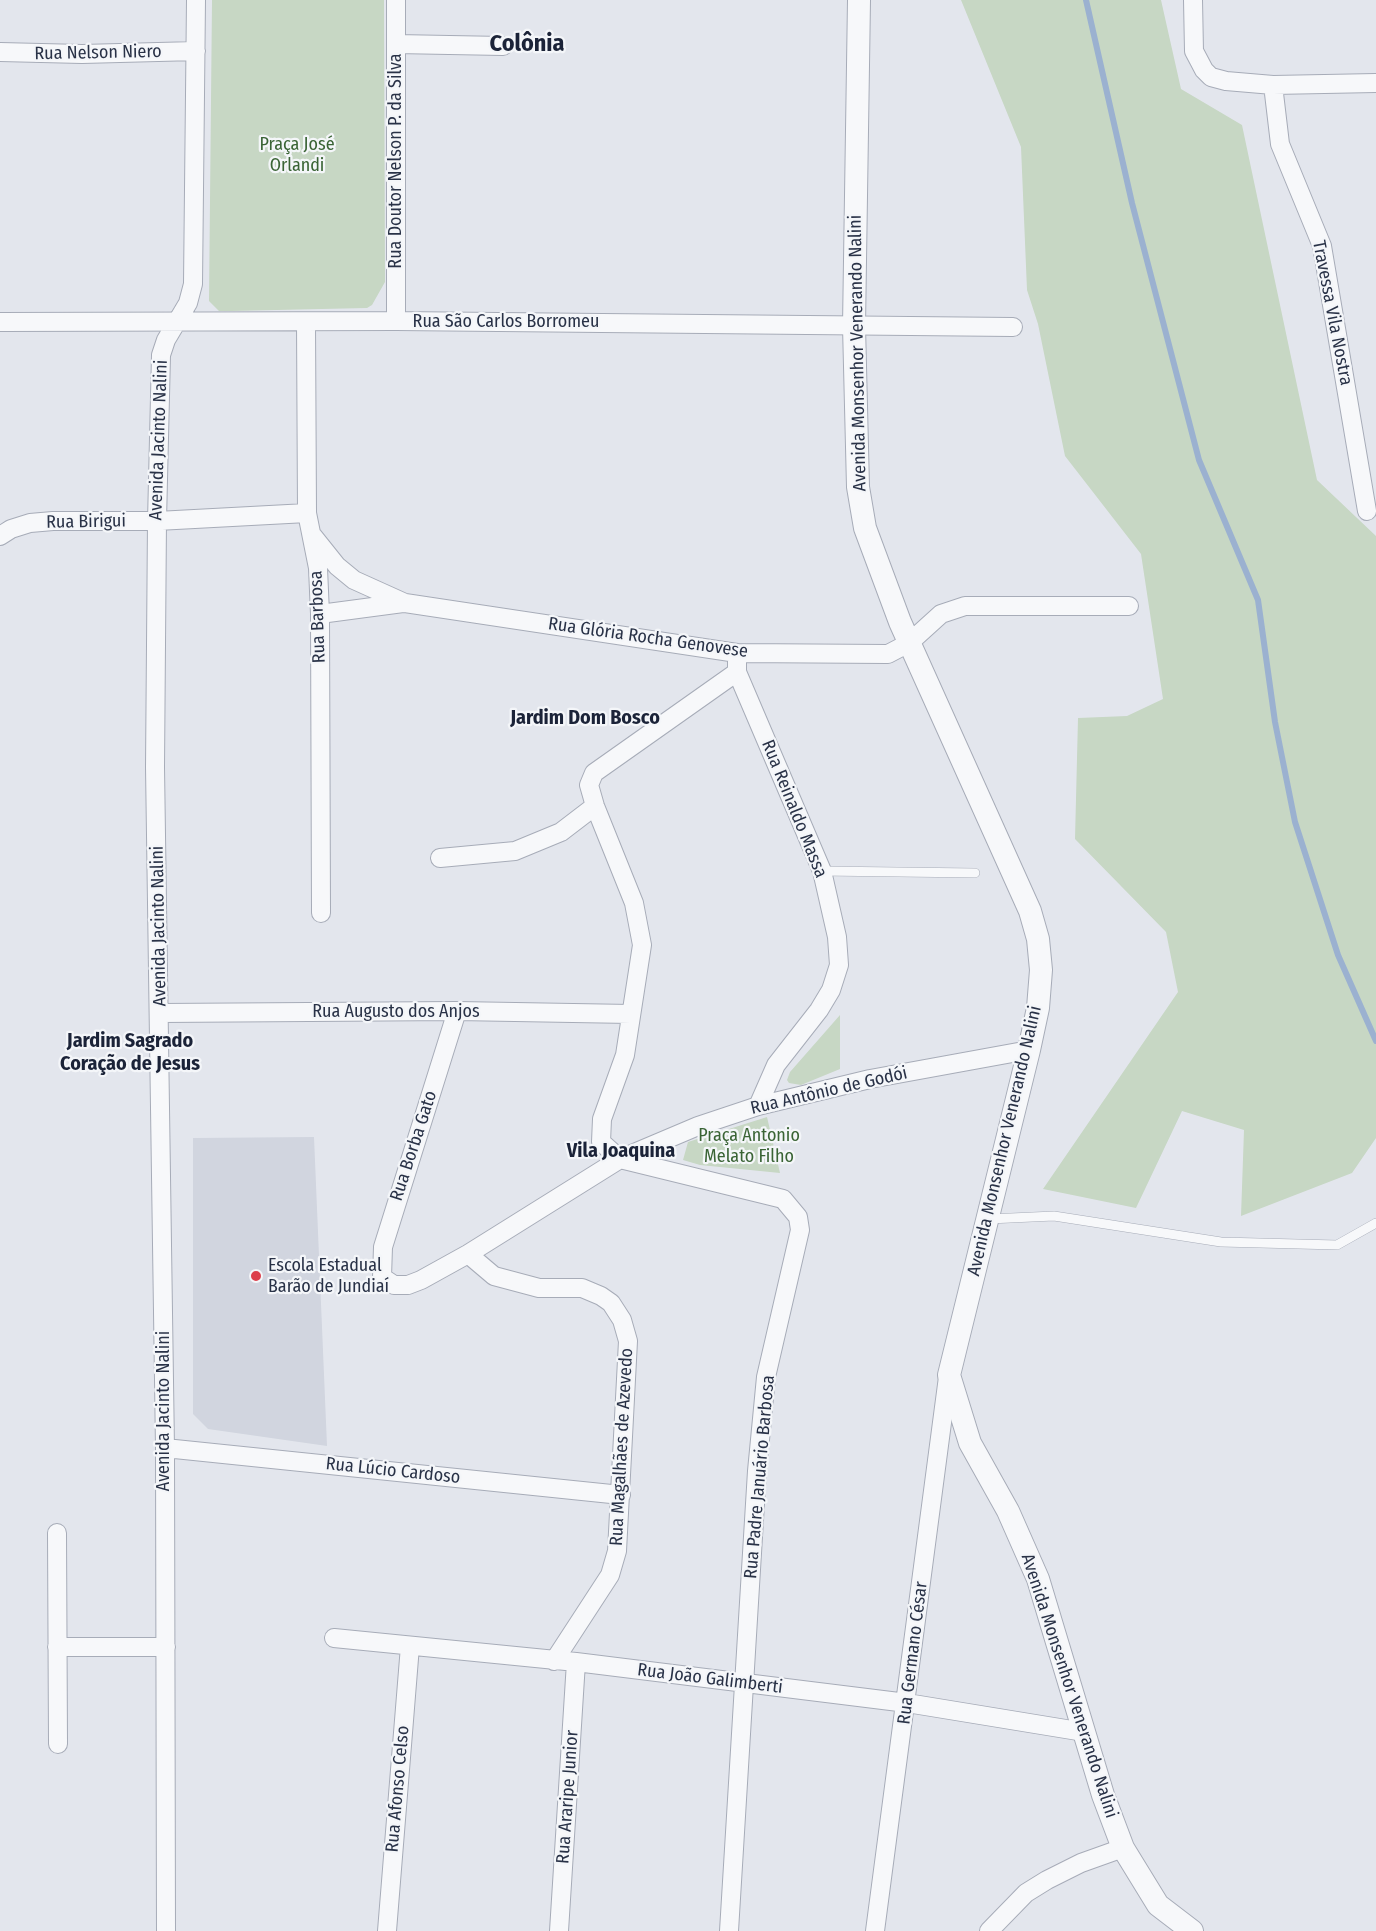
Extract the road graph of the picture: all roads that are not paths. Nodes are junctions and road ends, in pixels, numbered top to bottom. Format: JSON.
{"nodes":[{"id":1,"x":196,"y":0,"type":"edge"},
{"id":2,"x":396,"y":0,"type":"edge"},
{"id":3,"x":859,"y":0,"type":"edge"},
{"id":4,"x":1193,"y":0,"type":"edge"},
{"id":5,"x":396,"y":44,"type":"junction"},
{"id":6,"x":503,"y":46,"type":"dead end"},
{"id":7,"x":196,"y":51,"type":"junction"},
{"id":8,"x":0,"y":52,"type":"edge"},
{"id":9,"x":1376,"y":83,"type":"edge"},
{"id":10,"x":1273,"y":85,"type":"junction"},
{"id":11,"x":179,"y":321,"type":"junction"},
{"id":12,"x":396,"y":321,"type":"junction"},
{"id":13,"x":0,"y":322,"type":"edge"},
{"id":14,"x":306,"y":323,"type":"junction"},
{"id":15,"x":854,"y":326,"type":"junction"},
{"id":16,"x":1013,"y":327,"type":"dead end"},
{"id":17,"x":1367,"y":511,"type":"dead end"},
{"id":18,"x":307,"y":513,"type":"junction"},
{"id":19,"x":157,"y":521,"type":"junction"},
{"id":20,"x":5,"y":533,"type":"edge"},
{"id":21,"x":313,"y":536,"type":"junction"},
{"id":22,"x":405,"y":603,"type":"junction"},
{"id":23,"x":1129,"y":606,"type":"dead end"},
{"id":24,"x":320,"y":614,"type":"junction"},
{"id":25,"x":909,"y":643,"type":"junction"},
{"id":26,"x":737,"y":653,"type":"junction"},
{"id":27,"x":736,"y":672,"type":"junction"},
{"id":28,"x":595,"y":806,"type":"junction"},
{"id":29,"x":440,"y":858,"type":"dead end"},
{"id":30,"x":822,"y":871,"type":"junction"},
{"id":31,"x":975,"y":873,"type":"dead end"},
{"id":32,"x":321,"y":913,"type":"dead end"},
{"id":33,"x":457,"y":1011,"type":"junction"},
{"id":34,"x":161,"y":1013,"type":"junction"},
{"id":35,"x":631,"y":1014,"type":"junction"},
{"id":36,"x":1029,"y":1050,"type":"junction"},
{"id":37,"x":758,"y":1106,"type":"junction"},
{"id":38,"x":620,"y":1159,"type":"junction"},
{"id":39,"x":987,"y":1220,"type":"junction"},
{"id":40,"x":1376,"y":1223,"type":"edge"},
{"id":41,"x":468,"y":1254,"type":"junction"},
{"id":42,"x":385,"y":1281,"type":"joint"},
{"id":43,"x":949,"y":1375,"type":"junction"},
{"id":44,"x":165,"y":1448,"type":"junction"},
{"id":45,"x":621,"y":1495,"type":"junction"},
{"id":46,"x":57,"y":1533,"type":"dead end"},
{"id":47,"x":334,"y":1638,"type":"dead end"},
{"id":48,"x":410,"y":1646,"type":"junction"},
{"id":49,"x":57,"y":1647,"type":"junction"},
{"id":50,"x":166,"y":1647,"type":"junction"},
{"id":51,"x":554,"y":1661,"type":"junction"},
{"id":52,"x":576,"y":1662,"type":"junction"},
{"id":53,"x":746,"y":1684,"type":"junction"},
{"id":54,"x":907,"y":1703,"type":"junction"},
{"id":55,"x":1084,"y":1732,"type":"junction"},
{"id":56,"x":58,"y":1744,"type":"dead end"},
{"id":57,"x":1123,"y":1848,"type":"junction"},
{"id":58,"x":166,"y":1931,"type":"edge"},
{"id":59,"x":387,"y":1931,"type":"edge"},
{"id":60,"x":559,"y":1931,"type":"edge"},
{"id":61,"x":729,"y":1931,"type":"edge"},
{"id":62,"x":875,"y":1931,"type":"edge"},
{"id":63,"x":989,"y":1931,"type":"edge"},
{"id":64,"x":1192,"y":1931,"type":"edge"}],
"edges":[{"from":1,"to":7,"type":"street","name":"Avenida Jacinto Nalini"},
{"from":2,"to":5,"type":"street","name":"Rua Doutor Nelson P. da Silva"},
{"from":3,"to":15,"type":"street","name":"Avenida Monsenhor Venerando Nalini"},
{"from":4,"to":10,"type":"street"},
{"from":5,"to":6,"type":"street"},
{"from":5,"to":12,"type":"street","name":"Rua Doutor Nelson P. da Silva"},
{"from":7,"to":8,"type":"street","name":"Rua Nelson Niero"},
{"from":7,"to":11,"type":"street","name":"Avenida Jacinto Nalini"},
{"from":9,"to":10,"type":"street"},
{"from":10,"to":17,"type":"street","name":"Travessa Vila Nostra"},
{"from":11,"to":13,"type":"street","name":"Rua São Carlos Borromeu"},
{"from":11,"to":14,"type":"street","name":"Rua São Carlos Borromeu"},
{"from":11,"to":19,"type":"street","name":"Avenida Jacinto Nalini"},
{"from":12,"to":14,"type":"street","name":"Rua São Carlos Borromeu"},
{"from":12,"to":15,"type":"street","name":"Rua São Carlos Borromeu"},
{"from":14,"to":18,"type":"street","name":"Rua Barbosa"},
{"from":15,"to":16,"type":"street","name":"Rua São Carlos Borromeu"},
{"from":15,"to":25,"type":"street","name":"Avenida Monsenhor Venerando Nalini"},
{"from":18,"to":19,"type":"street","name":"Rua Birigui"},
{"from":18,"to":21,"type":"street","name":"Rua Barbosa"},
{"from":19,"to":20,"type":"street","name":"Rua Birigui"},
{"from":19,"to":34,"type":"street","name":"Avenida Jacinto Nalini"},
{"from":21,"to":22,"type":"street","name":"Rua Glória Rocha Genovese"},
{"from":21,"to":24,"type":"street","name":"Rua Barbosa"},
{"from":22,"to":24,"type":"street","name":"Rua Glória Rocha Genovese"},
{"from":22,"to":26,"type":"street","name":"Rua Glória Rocha Genovese"},
{"from":23,"to":25,"type":"street","name":"Rua Glória Rocha Genovese"},
{"from":24,"to":32,"type":"street","name":"Rua Barbosa"},
{"from":25,"to":26,"type":"street","name":"Rua Glória Rocha Genovese"},
{"from":25,"to":36,"type":"street","name":"Avenida Monsenhor Venerando Nalini"},
{"from":26,"to":27,"type":"street"},
{"from":27,"to":28,"type":"street"},
{"from":27,"to":30,"type":"street","name":"Rua Reinaldo Massa"},
{"from":28,"to":29,"type":"street"},
{"from":28,"to":35,"type":"street"},
{"from":30,"to":31,"type":"lane"},
{"from":30,"to":37,"type":"street","name":"Rua Reinaldo Massa"},
{"from":33,"to":34,"type":"street","name":"Rua Augusto dos Anjos"},
{"from":33,"to":35,"type":"street","name":"Rua Augusto dos Anjos"},
{"from":33,"to":42,"type":"street","name":"Rua Borba Gato"},
{"from":34,"to":44,"type":"street","name":"Avenida Jacinto Nalini"},
{"from":35,"to":38,"type":"street"},
{"from":36,"to":37,"type":"street","name":"Rua Antônio de Godói"},
{"from":36,"to":39,"type":"street","name":"Avenida Monsenhor Venerando Nalini"},
{"from":37,"to":38,"type":"street","name":"Rua Antônio de Godói"},
{"from":38,"to":41,"type":"street","name":"Rua Antônio de Godói"},
{"from":38,"to":53,"type":"street","name":"Rua Padre Januário Barbosa"},
{"from":39,"to":40,"type":"lane"},
{"from":39,"to":43,"type":"street","name":"Avenida Monsenhor Venerando Nalini"},
{"from":41,"to":42,"type":"street","name":"Rua Antônio de Godói"},
{"from":41,"to":45,"type":"street","name":"Rua Magalhães de Azevedo"},
{"from":43,"to":54,"type":"street","name":"Rua Germano César"},
{"from":43,"to":55,"type":"street","name":"Avenida Monsenhor Venerando Nalini"},
{"from":44,"to":45,"type":"street","name":"Rua Lúcio Cardoso"},
{"from":44,"to":50,"type":"street","name":"Avenida Jacinto Nalini"},
{"from":45,"to":51,"type":"street","name":"Rua Magalhães de Azevedo"},
{"from":46,"to":49,"type":"street"},
{"from":47,"to":48,"type":"street","name":"Rua João Galimberti"},
{"from":48,"to":51,"type":"street","name":"Rua João Galimberti"},
{"from":48,"to":59,"type":"street","name":"Rua Afonso Celso"},
{"from":49,"to":50,"type":"street"},
{"from":49,"to":56,"type":"street"},
{"from":50,"to":58,"type":"street","name":"Avenida Jacinto Nalini"},
{"from":51,"to":52,"type":"street","name":"Rua João Galimberti"},
{"from":52,"to":53,"type":"street","name":"Rua João Galimberti"},
{"from":52,"to":60,"type":"street","name":"Rua Araripe Junior"},
{"from":53,"to":54,"type":"street","name":"Rua João Galimberti"},
{"from":53,"to":61,"type":"street","name":"Rua Padre Januário Barbosa"},
{"from":54,"to":55,"type":"street","name":"Rua João Galimberti"},
{"from":54,"to":62,"type":"street","name":"Rua Germano César"},
{"from":55,"to":57,"type":"street","name":"Avenida Monsenhor Venerando Nalini"},
{"from":57,"to":63,"type":"street"},
{"from":57,"to":64,"type":"street","name":"Avenida Monsenhor Venerando Nalini"}]}
